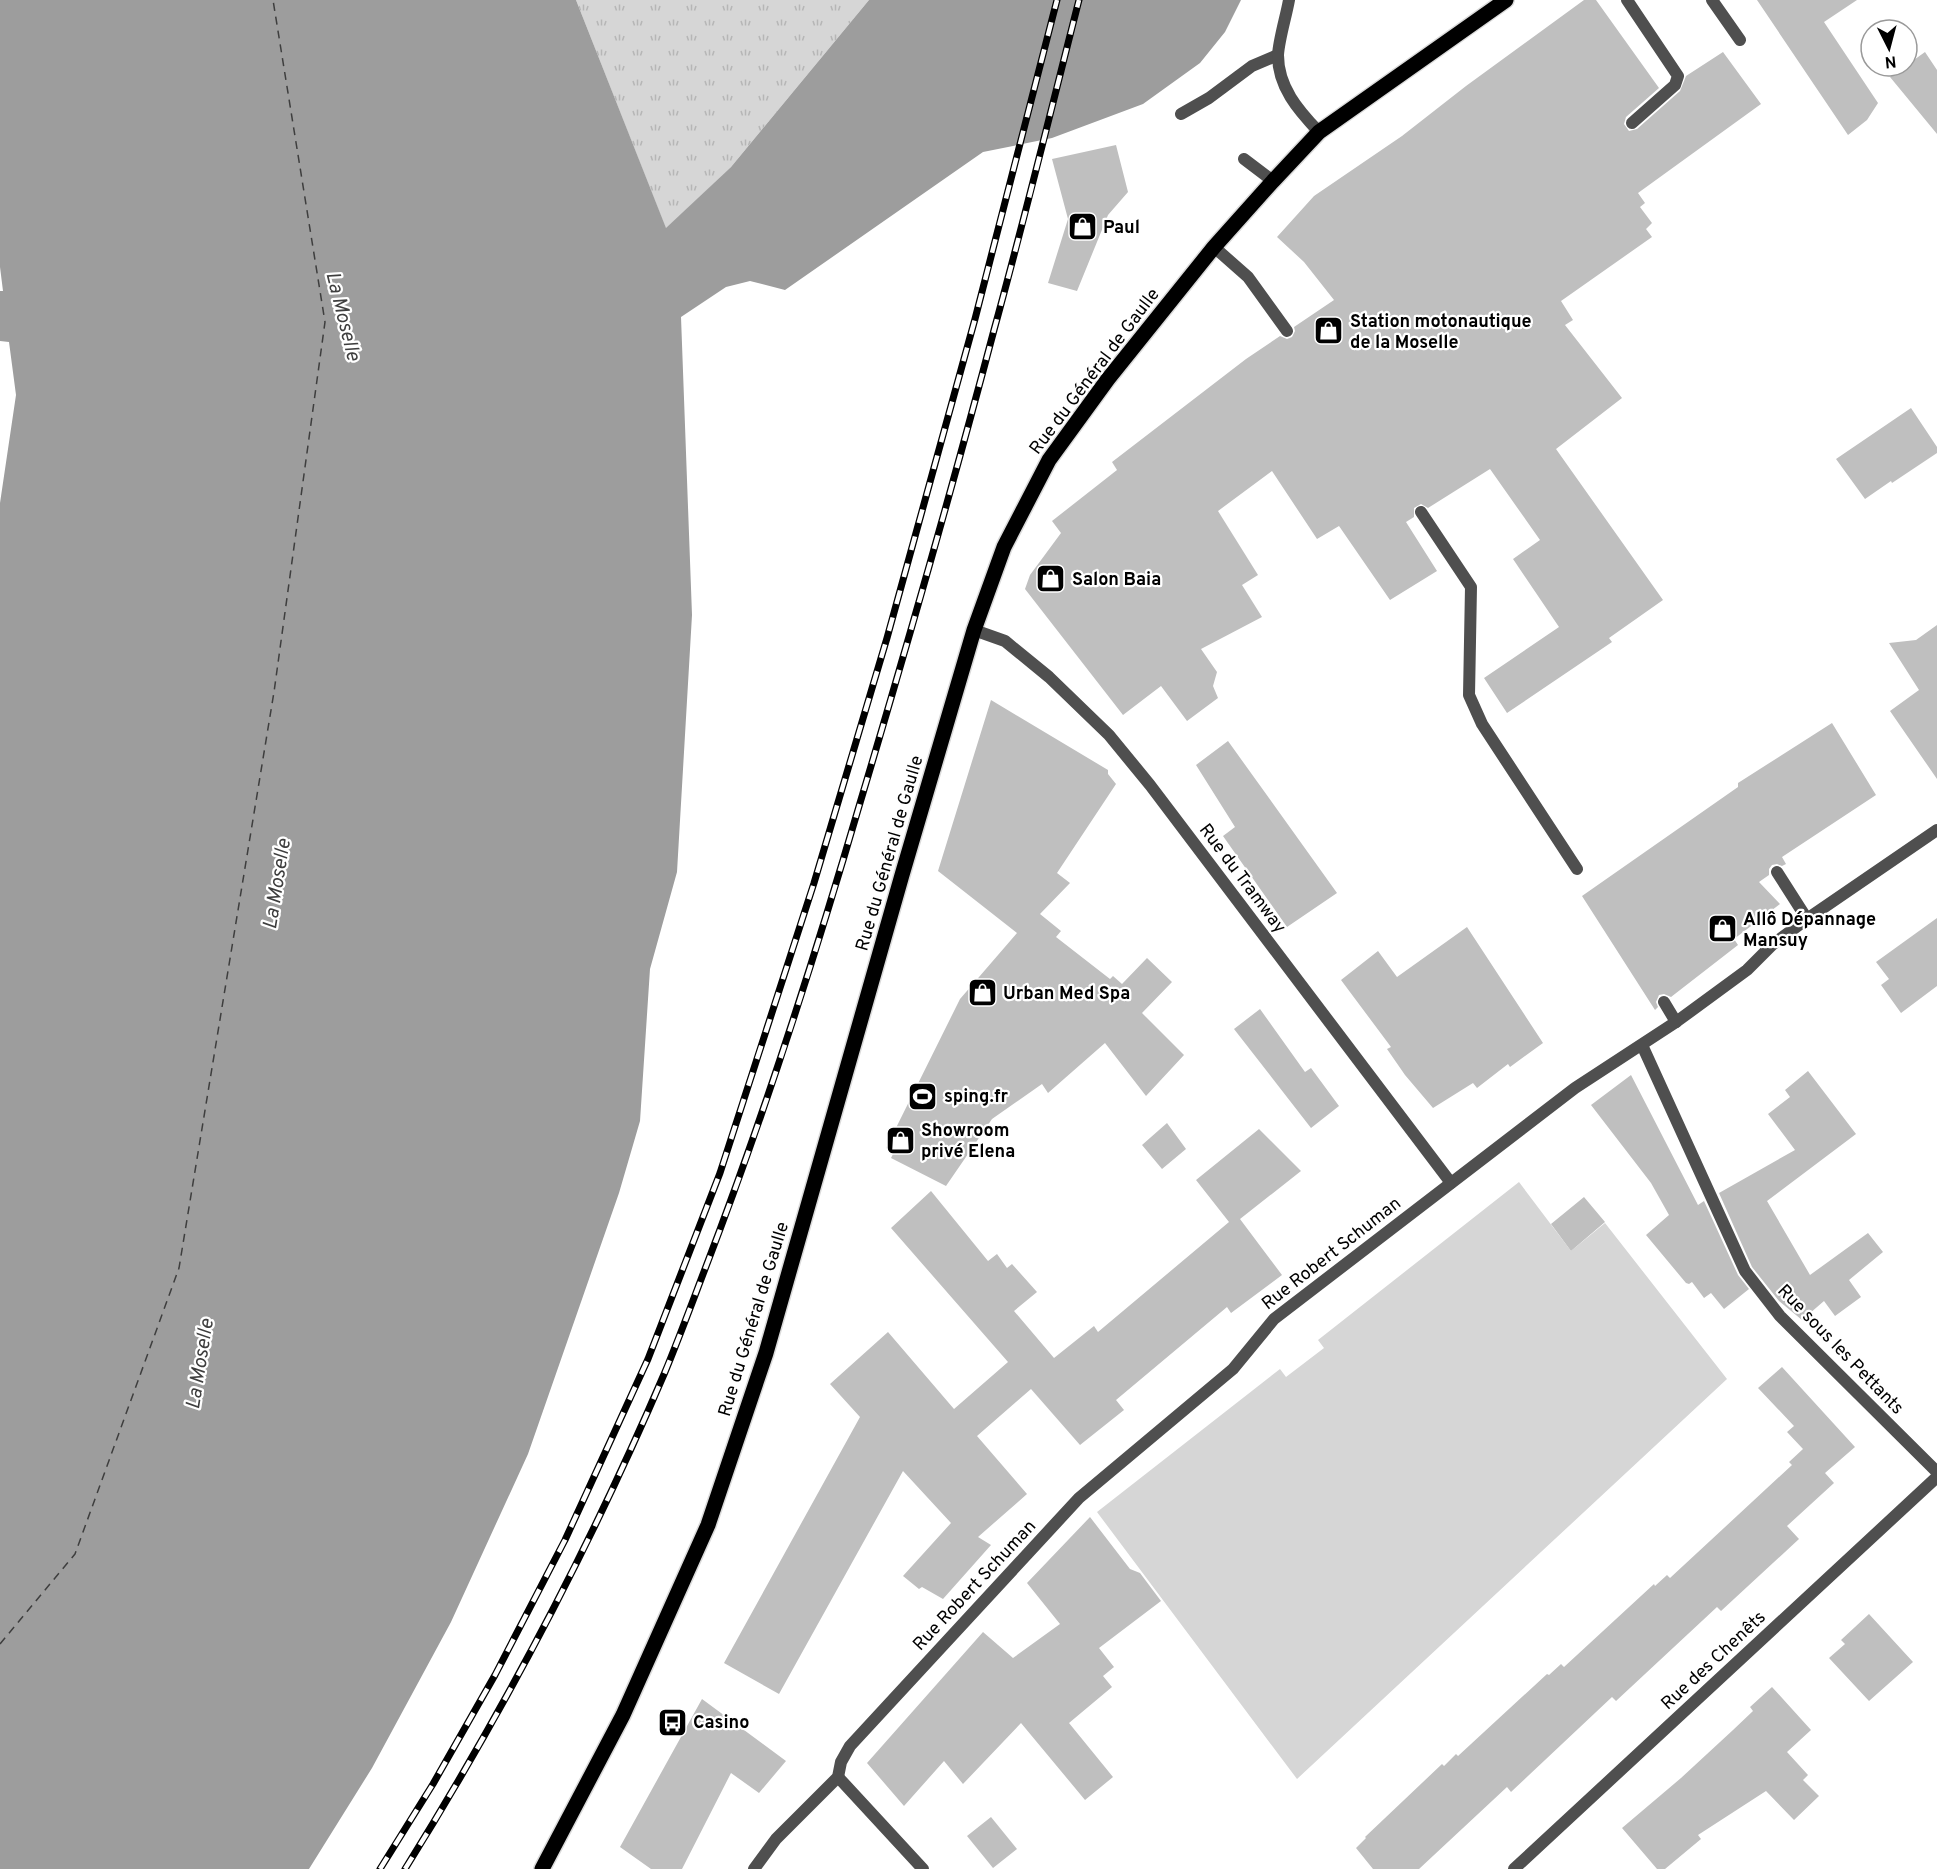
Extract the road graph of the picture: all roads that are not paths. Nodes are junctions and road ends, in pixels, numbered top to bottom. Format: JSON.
{"nodes":[{"id":1,"x":1289,"y":0,"type":"edge"},
{"id":2,"x":1506,"y":0,"type":"edge"},
{"id":3,"x":1627,"y":0,"type":"edge"},
{"id":4,"x":1712,"y":0,"type":"edge"},
{"id":5,"x":1740,"y":40,"type":"dead end"},
{"id":6,"x":1278,"y":55,"type":"junction"},
{"id":7,"x":1181,"y":114,"type":"dead end"},
{"id":8,"x":1632,"y":123,"type":"dead end"},
{"id":9,"x":1319,"y":132,"type":"junction"},
{"id":10,"x":1244,"y":159,"type":"dead end"},
{"id":11,"x":1272,"y":181,"type":"junction"},
{"id":12,"x":1214,"y":247,"type":"junction"},
{"id":13,"x":1287,"y":331,"type":"dead end"},
{"id":14,"x":1421,"y":512,"type":"dead end"},
{"id":15,"x":974,"y":630,"type":"junction"},
{"id":16,"x":1937,"y":830,"type":"edge"},
{"id":17,"x":1577,"y":869,"type":"dead end"},
{"id":18,"x":1777,"y":872,"type":"dead end"},
{"id":19,"x":1807,"y":919,"type":"junction"},
{"id":20,"x":1664,"y":1002,"type":"dead end"},
{"id":21,"x":1676,"y":1022,"type":"junction"},
{"id":22,"x":1642,"y":1045,"type":"junction"},
{"id":23,"x":1451,"y":1183,"type":"junction"},
{"id":24,"x":1937,"y":1474,"type":"edge"},
{"id":25,"x":838,"y":1777,"type":"junction"},
{"id":26,"x":542,"y":1869,"type":"edge"},
{"id":27,"x":754,"y":1869,"type":"edge"},
{"id":28,"x":923,"y":1869,"type":"edge"},
{"id":29,"x":1514,"y":1869,"type":"edge"}],
"edges":[{"from":1,"to":6,"type":"street"},
{"from":2,"to":9,"type":"main road","name":"Rue du Général de Gaulle"},
{"from":3,"to":8,"type":"street"},
{"from":4,"to":5,"type":"street"},
{"from":6,"to":7,"type":"street"},
{"from":6,"to":9,"type":"street"},
{"from":9,"to":11,"type":"main road","name":"Rue du Général de Gaulle"},
{"from":10,"to":11,"type":"street"},
{"from":11,"to":12,"type":"main road","name":"Rue du Général de Gaulle"},
{"from":12,"to":13,"type":"street"},
{"from":12,"to":15,"type":"main road","name":"Rue du Général de Gaulle"},
{"from":14,"to":17,"type":"street"},
{"from":15,"to":23,"type":"street","name":"Rue du Tramway"},
{"from":15,"to":26,"type":"main road","name":"Rue du Général de Gaulle"},
{"from":16,"to":19,"type":"street","name":"Rue Robert Schuman"},
{"from":18,"to":19,"type":"street"},
{"from":19,"to":21,"type":"street","name":"Rue Robert Schuman"},
{"from":20,"to":21,"type":"street"},
{"from":21,"to":22,"type":"street","name":"Rue Robert Schuman"},
{"from":22,"to":23,"type":"street","name":"Rue Robert Schuman"},
{"from":22,"to":24,"type":"street","name":"Rue sous les Pettants"},
{"from":23,"to":25,"type":"street","name":"Rue Robert Schuman"},
{"from":24,"to":29,"type":"street","name":"Rue des Chenêts"},
{"from":25,"to":27,"type":"street","name":"Rue Robert Schuman"},
{"from":25,"to":28,"type":"street"}]}
